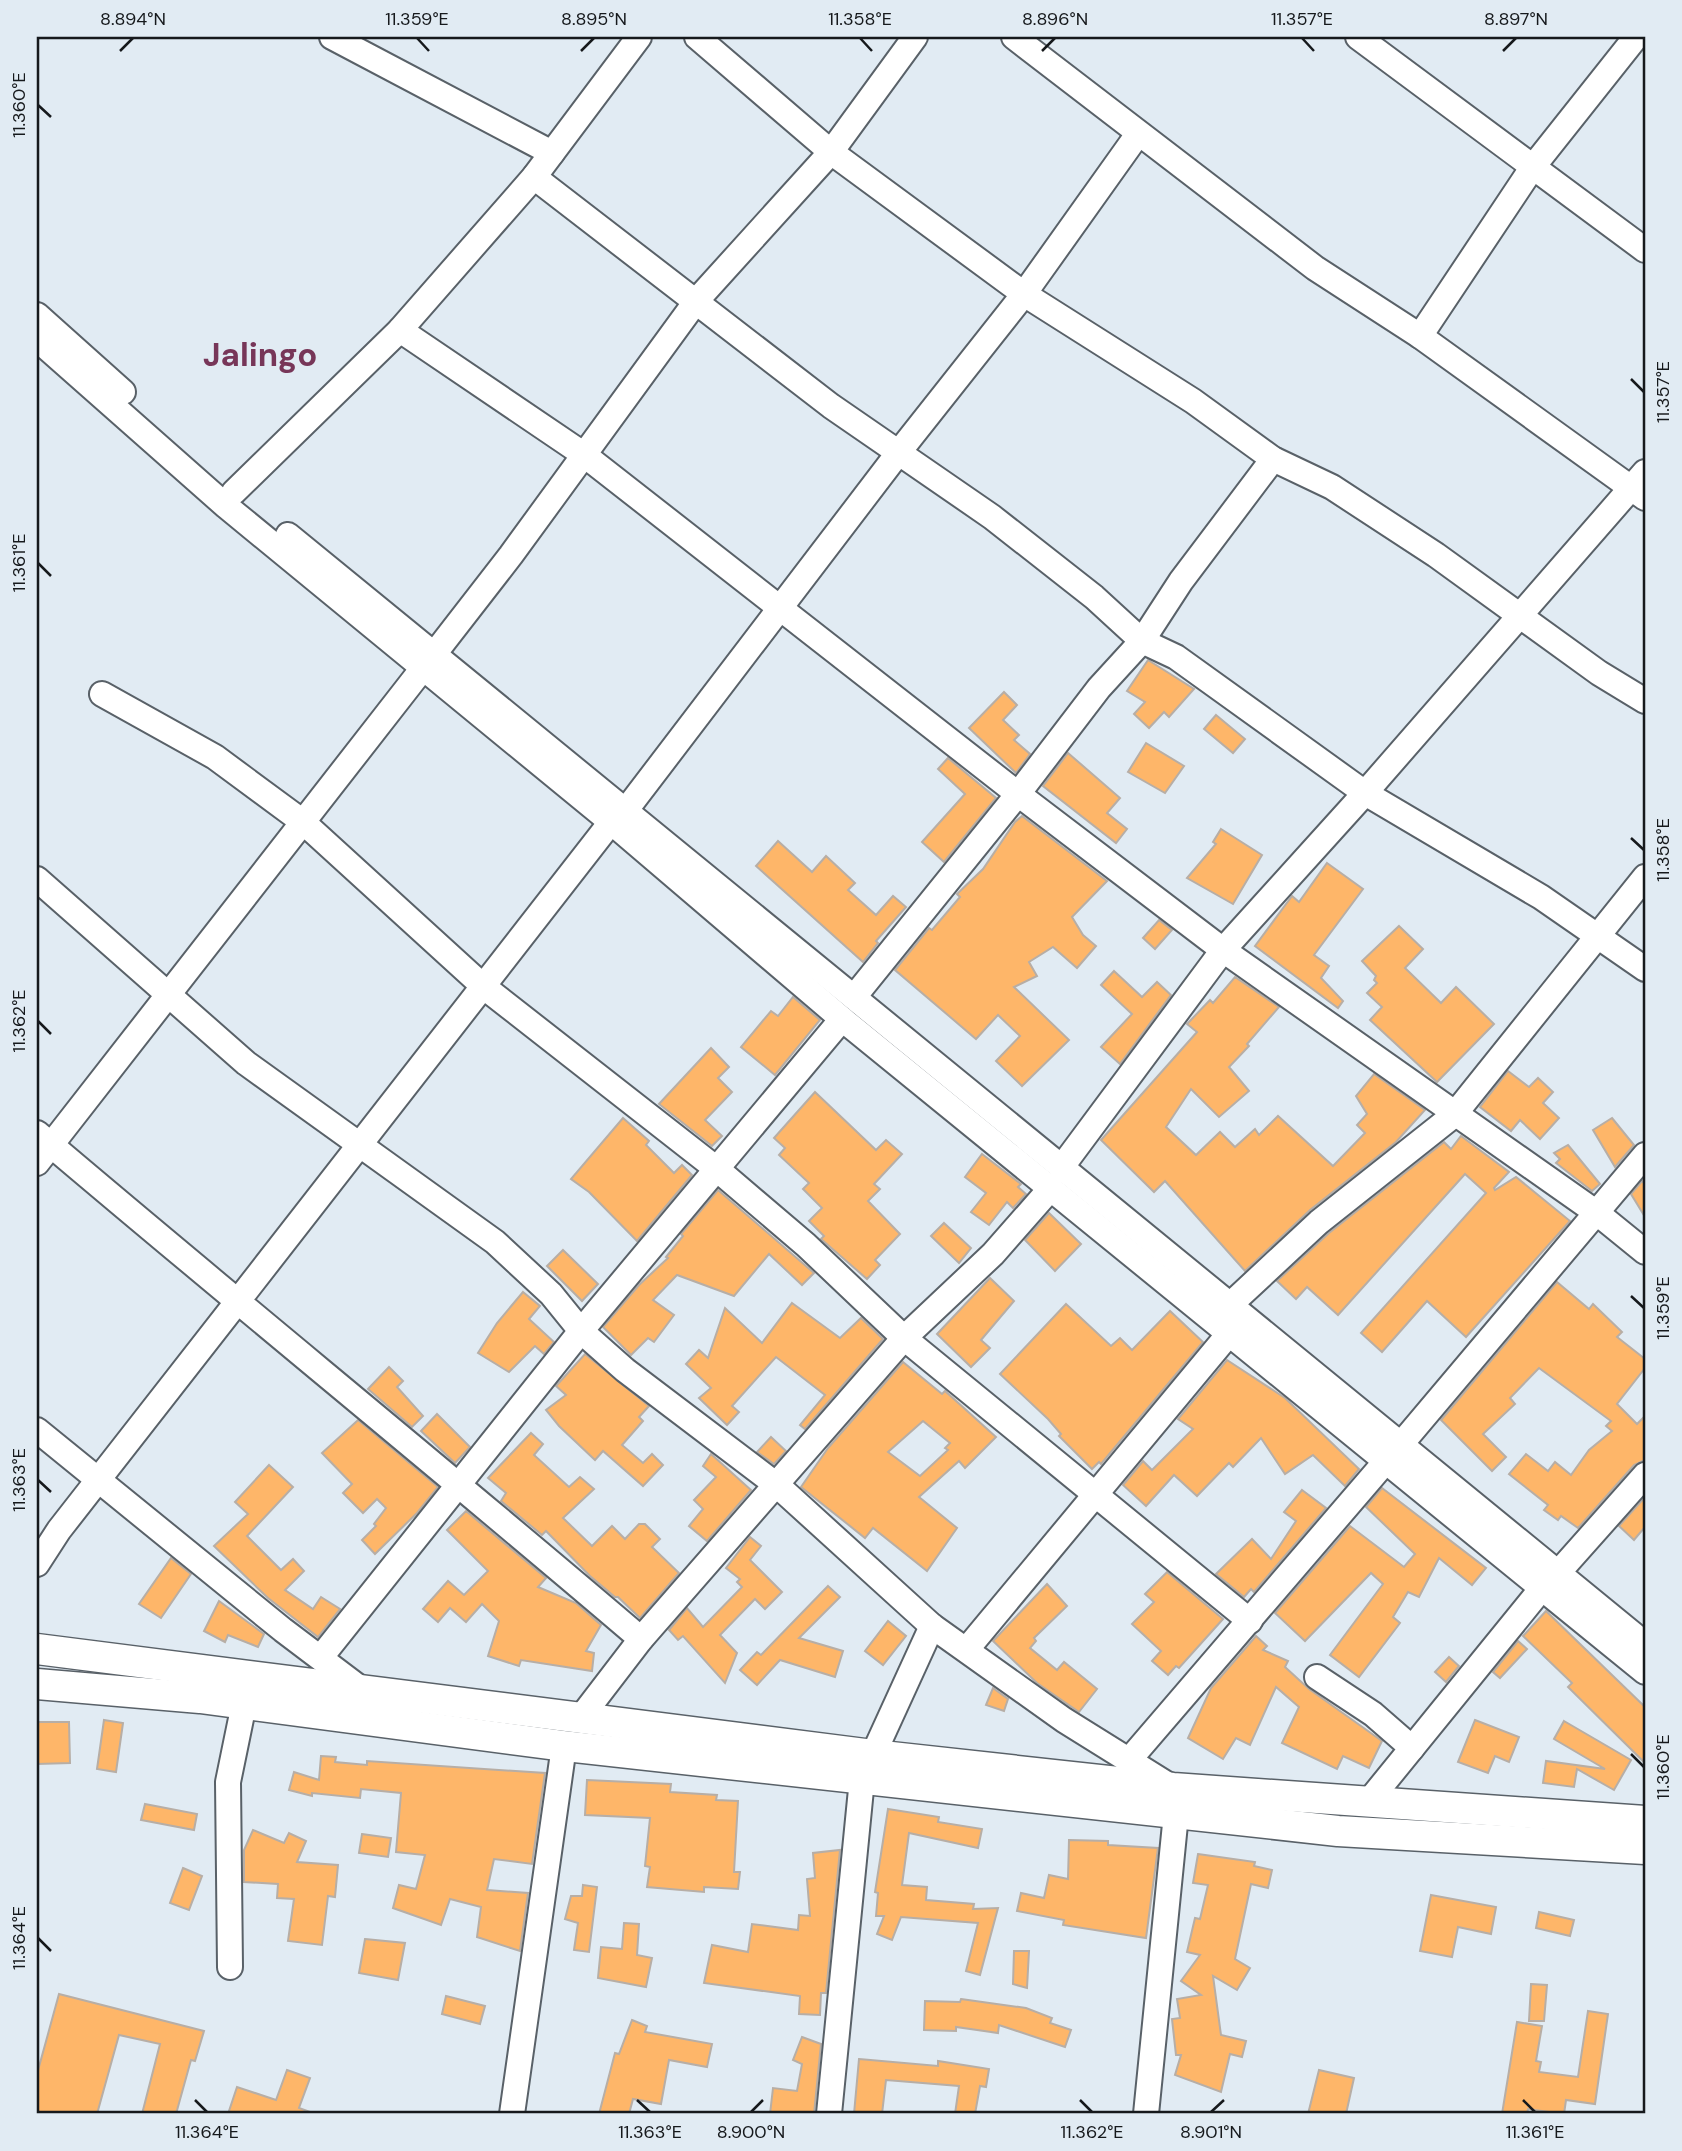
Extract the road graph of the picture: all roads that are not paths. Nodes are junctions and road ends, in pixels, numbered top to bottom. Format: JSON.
{"nodes":[{"id":1,"x":332,"y":37,"type":"edge"},
{"id":2,"x":639,"y":37,"type":"edge"},
{"id":3,"x":697,"y":37,"type":"edge"},
{"id":4,"x":915,"y":37,"type":"edge"},
{"id":5,"x":1014,"y":37,"type":"edge"},
{"id":6,"x":1358,"y":37,"type":"edge"},
{"id":7,"x":1636,"y":37,"type":"edge"},
{"id":8,"x":1138,"y":134,"type":"junction"},
{"id":9,"x":831,"y":152,"type":"junction"},
{"id":10,"x":552,"y":153,"type":"junction"},
{"id":11,"x":1532,"y":168,"type":"junction"},
{"id":12,"x":534,"y":177,"type":"junction"},
{"id":13,"x":1645,"y":250,"type":"edge"},
{"id":14,"x":1024,"y":294,"type":"junction"},
{"id":15,"x":696,"y":300,"type":"junction"},
{"id":16,"x":37,"y":315,"type":"edge"},
{"id":17,"x":400,"y":330,"type":"junction"},
{"id":18,"x":1420,"y":336,"type":"junction"},
{"id":19,"x":37,"y":339,"type":"edge"},
{"id":20,"x":899,"y":452,"type":"junction"},
{"id":21,"x":583,"y":454,"type":"junction"},
{"id":22,"x":1273,"y":459,"type":"junction"},
{"id":23,"x":1641,"y":486,"type":"edge"},
{"id":24,"x":234,"y":492,"type":"junction"},
{"id":25,"x":779,"y":609,"type":"junction"},
{"id":26,"x":1520,"y":618,"type":"junction"},
{"id":27,"x":1142,"y":641,"type":"junction"},
{"id":28,"x":429,"y":661,"type":"junction"},
{"id":29,"x":102,"y":694,"type":"dead end"},
{"id":30,"x":1645,"y":701,"type":"edge"},
{"id":31,"x":1365,"y":793,"type":"junction"},
{"id":32,"x":1018,"y":794,"type":"junction"},
{"id":33,"x":619,"y":816,"type":"junction"},
{"id":34,"x":303,"y":822,"type":"junction"},
{"id":35,"x":1645,"y":877,"type":"edge"},
{"id":36,"x":37,"y":879,"type":"edge"},
{"id":37,"x":1598,"y":936,"type":"junction"},
{"id":38,"x":1223,"y":950,"type":"junction"},
{"id":39,"x":1645,"y":968,"type":"edge"},
{"id":40,"x":484,"y":987,"type":"junction"},
{"id":41,"x":167,"y":995,"type":"junction"},
{"id":42,"x":854,"y":997,"type":"junction"},
{"id":43,"x":842,"y":1020,"type":"junction"},
{"id":44,"x":1454,"y":1115,"type":"junction"},
{"id":45,"x":362,"y":1146,"type":"junction"},
{"id":46,"x":41,"y":1147,"type":"edge"},
{"id":47,"x":1645,"y":1156,"type":"edge"},
{"id":48,"x":718,"y":1170,"type":"junction"},
{"id":49,"x":1056,"y":1178,"type":"junction"},
{"id":50,"x":1597,"y":1213,"type":"junction"},
{"id":51,"x":1645,"y":1252,"type":"edge"},
{"id":52,"x":235,"y":1302,"type":"junction"},
{"id":53,"x":1231,"y":1304,"type":"junction"},
{"id":54,"x":581,"y":1331,"type":"junction"},
{"id":55,"x":1228,"y":1335,"type":"junction"},
{"id":56,"x":904,"y":1338,"type":"junction"},
{"id":57,"x":37,"y":1430,"type":"edge"},
{"id":58,"x":1394,"y":1452,"type":"junction"},
{"id":59,"x":1645,"y":1475,"type":"edge"},
{"id":60,"x":99,"y":1479,"type":"junction"},
{"id":61,"x":461,"y":1485,"type":"junction"},
{"id":62,"x":778,"y":1486,"type":"junction"},
{"id":63,"x":1093,"y":1495,"type":"junction"},
{"id":64,"x":37,"y":1564,"type":"edge"},
{"id":65,"x":1550,"y":1581,"type":"junction"},
{"id":66,"x":1250,"y":1621,"type":"junction"},
{"id":67,"x":932,"y":1626,"type":"junction"},
{"id":68,"x":641,"y":1639,"type":"junction"},
{"id":69,"x":1645,"y":1644,"type":"edge"},
{"id":70,"x":37,"y":1649,"type":"edge"},
{"id":71,"x":967,"y":1649,"type":"junction"},
{"id":72,"x":321,"y":1657,"type":"junction"},
{"id":73,"x":1645,"y":1672,"type":"edge"},
{"id":74,"x":1317,"y":1677,"type":"dead end"},
{"id":75,"x":37,"y":1684,"type":"edge"},
{"id":76,"x":366,"y":1693,"type":"junction"},
{"id":77,"x":244,"y":1704,"type":"junction"},
{"id":78,"x":582,"y":1716,"type":"junction"},
{"id":79,"x":564,"y":1746,"type":"junction"},
{"id":80,"x":1412,"y":1748,"type":"junction"},
{"id":81,"x":1130,"y":1759,"type":"junction"},
{"id":82,"x":867,"y":1767,"type":"junction"},
{"id":83,"x":1174,"y":1801,"type":"junction"},
{"id":84,"x":1369,"y":1801,"type":"junction"},
{"id":85,"x":1645,"y":1821,"type":"edge"},
{"id":86,"x":1645,"y":1849,"type":"edge"},
{"id":87,"x":230,"y":1967,"type":"dead end"},
{"id":88,"x":512,"y":2114,"type":"edge"},
{"id":89,"x":829,"y":2114,"type":"edge"},
{"id":90,"x":1146,"y":2114,"type":"edge"}],
"edges":[{"from":1,"to":10,"type":"street"},
{"from":2,"to":10,"type":"street"},
{"from":3,"to":9,"type":"street"},
{"from":4,"to":9,"type":"street"},
{"from":5,"to":8,"type":"street"},
{"from":6,"to":11,"type":"street"},
{"from":7,"to":11,"type":"street"},
{"from":8,"to":14,"type":"street"},
{"from":8,"to":18,"type":"street"},
{"from":9,"to":14,"type":"street"},
{"from":9,"to":15,"type":"street"},
{"from":10,"to":12,"type":"street"},
{"from":11,"to":13,"type":"street"},
{"from":11,"to":18,"type":"street"},
{"from":12,"to":15,"type":"street"},
{"from":12,"to":17,"type":"street"},
{"from":14,"to":20,"type":"street"},
{"from":14,"to":22,"type":"street"},
{"from":15,"to":20,"type":"street"},
{"from":15,"to":21,"type":"street"},
{"from":16,"to":24,"type":"street"},
{"from":17,"to":21,"type":"street"},
{"from":17,"to":24,"type":"street"},
{"from":18,"to":23,"type":"street"},
{"from":19,"to":28,"type":"street"},
{"from":20,"to":25,"type":"street"},
{"from":20,"to":27,"type":"street"},
{"from":21,"to":25,"type":"street"},
{"from":21,"to":28,"type":"street"},
{"from":22,"to":26,"type":"street"},
{"from":22,"to":27,"type":"street"},
{"from":23,"to":26,"type":"street"},
{"from":24,"to":28,"type":"street"},
{"from":25,"to":32,"type":"street"},
{"from":25,"to":33,"type":"street"},
{"from":26,"to":30,"type":"street"},
{"from":26,"to":31,"type":"street"},
{"from":27,"to":31,"type":"street"},
{"from":27,"to":32,"type":"street"},
{"from":28,"to":33,"type":"street"},
{"from":28,"to":34,"type":"street"},
{"from":29,"to":34,"type":"street"},
{"from":31,"to":37,"type":"street"},
{"from":31,"to":38,"type":"street"},
{"from":32,"to":38,"type":"street"},
{"from":32,"to":42,"type":"street"},
{"from":33,"to":40,"type":"street"},
{"from":33,"to":42,"type":"street"},
{"from":33,"to":43,"type":"street"},
{"from":34,"to":40,"type":"street"},
{"from":34,"to":41,"type":"street"},
{"from":35,"to":37,"type":"street"},
{"from":36,"to":41,"type":"street"},
{"from":37,"to":39,"type":"street"},
{"from":37,"to":44,"type":"street"},
{"from":38,"to":44,"type":"street"},
{"from":38,"to":49,"type":"street"},
{"from":40,"to":45,"type":"street"},
{"from":40,"to":48,"type":"street"},
{"from":41,"to":45,"type":"street"},
{"from":41,"to":46,"type":"street"},
{"from":42,"to":49,"type":"street"},
{"from":43,"to":48,"type":"street"},
{"from":43,"to":49,"type":"street"},
{"from":44,"to":50,"type":"street"},
{"from":44,"to":53,"type":"street"},
{"from":45,"to":52,"type":"street"},
{"from":45,"to":54,"type":"street"},
{"from":46,"to":52,"type":"street"},
{"from":47,"to":50,"type":"street"},
{"from":48,"to":54,"type":"street"},
{"from":48,"to":56,"type":"street"},
{"from":49,"to":53,"type":"street"},
{"from":49,"to":55,"type":"street"},
{"from":49,"to":56,"type":"street"},
{"from":50,"to":51,"type":"street"},
{"from":50,"to":58,"type":"street"},
{"from":52,"to":60,"type":"street"},
{"from":52,"to":61,"type":"street"},
{"from":53,"to":58,"type":"street"},
{"from":54,"to":61,"type":"street"},
{"from":54,"to":62,"type":"street"},
{"from":55,"to":58,"type":"street"},
{"from":55,"to":63,"type":"street"},
{"from":56,"to":62,"type":"street"},
{"from":56,"to":63,"type":"street"},
{"from":57,"to":60,"type":"street"},
{"from":58,"to":65,"type":"street"},
{"from":58,"to":66,"type":"street"},
{"from":59,"to":65,"type":"street"},
{"from":60,"to":64,"type":"street"},
{"from":60,"to":72,"type":"street"},
{"from":61,"to":68,"type":"street"},
{"from":61,"to":72,"type":"street"},
{"from":62,"to":67,"type":"street"},
{"from":62,"to":68,"type":"street"},
{"from":63,"to":66,"type":"street"},
{"from":63,"to":71,"type":"street"},
{"from":65,"to":69,"type":"street"},
{"from":65,"to":73,"type":"street"},
{"from":65,"to":80,"type":"street"},
{"from":66,"to":81,"type":"street"},
{"from":67,"to":71,"type":"street"},
{"from":67,"to":82,"type":"street"},
{"from":68,"to":78,"type":"street"},
{"from":70,"to":76,"type":"main road"},
{"from":71,"to":81,"type":"street"},
{"from":72,"to":76,"type":"street"},
{"from":74,"to":80,"type":"street"},
{"from":75,"to":77,"type":"main road"},
{"from":76,"to":78,"type":"main road"},
{"from":77,"to":79,"type":"main road"},
{"from":77,"to":87,"type":"street"},
{"from":78,"to":82,"type":"main road"},
{"from":79,"to":82,"type":"main road"},
{"from":79,"to":88,"type":"street"},
{"from":80,"to":84,"type":"street"},
{"from":81,"to":83,"type":"street"},
{"from":82,"to":83,"type":"main road"},
{"from":82,"to":89,"type":"street"},
{"from":83,"to":84,"type":"main road"},
{"from":83,"to":86,"type":"main road"},
{"from":83,"to":90,"type":"street"},
{"from":84,"to":85,"type":"main road"}]}
